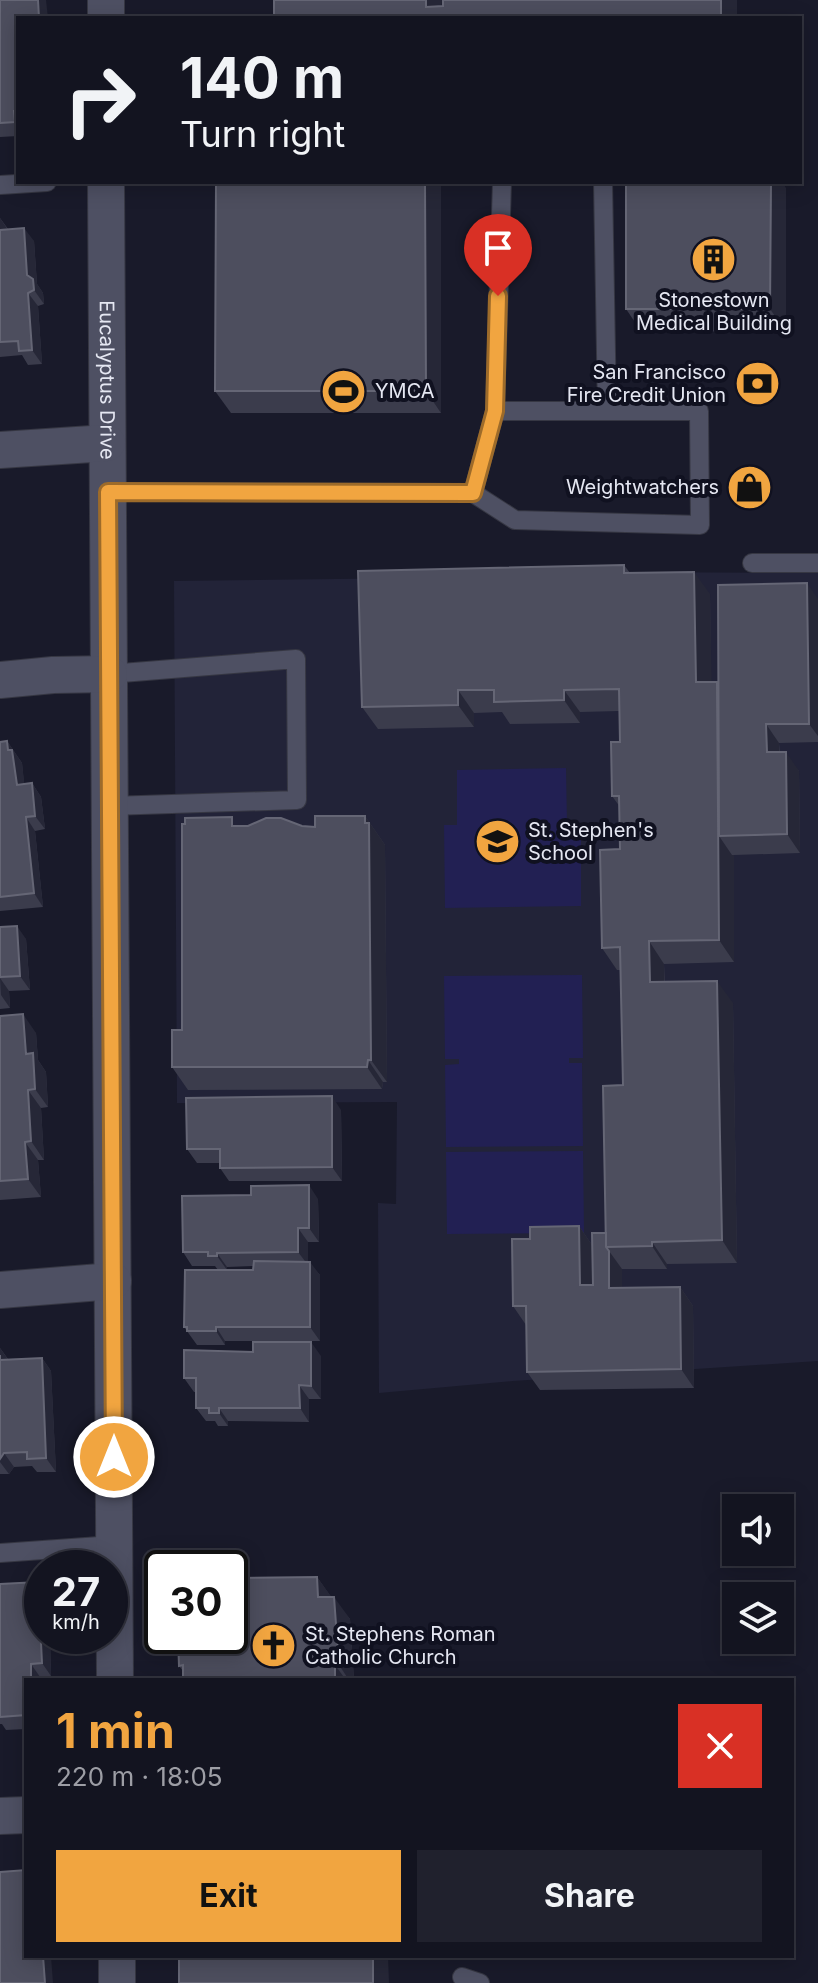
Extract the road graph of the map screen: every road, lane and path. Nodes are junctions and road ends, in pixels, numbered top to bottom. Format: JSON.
{"nodes":[{"id":1,"x":106,"y":184,"type":"edge"},
{"id":2,"x":502,"y":184,"type":"edge"},
{"id":3,"x":603,"y":184,"type":"edge"},
{"id":4,"x":607,"y":410,"type":"junction"},
{"id":5,"x":495,"y":411,"type":"junction"},
{"id":6,"x":107,"y":443,"type":"junction"},
{"id":7,"x":0,"y":450,"type":"edge"},
{"id":8,"x":108,"y":492,"type":"junction"},
{"id":9,"x":473,"y":493,"type":"junction"},
{"id":10,"x":752,"y":563,"type":"dead end"},
{"id":11,"x":818,"y":563,"type":"edge"},
{"id":12,"x":109,"y":674,"type":"junction"},
{"id":13,"x":0,"y":680,"type":"edge"},
{"id":14,"x":110,"y":806,"type":"junction"},
{"id":15,"x":113,"y":1281,"type":"junction"},
{"id":16,"x":0,"y":1290,"type":"edge"},
{"id":17,"x":114,"y":1545,"type":"junction"},
{"id":18,"x":0,"y":1553,"type":"edge"},
{"id":19,"x":115,"y":1678,"type":"edge"},
{"id":20,"x":24,"y":1815,"type":"edge"},
{"id":21,"x":0,"y":1816,"type":"edge"},
{"id":22,"x":117,"y":1958,"type":"edge"},
{"id":23,"x":462,"y":1977,"type":"dead end"},
{"id":24,"x":117,"y":1983,"type":"edge"},
{"id":25,"x":480,"y":1983,"type":"edge"}],
"edges":[{"from":1,"to":6,"type":"street","name":"Eucalyptus Drive"},
{"from":2,"to":5,"type":"lane"},
{"from":3,"to":4,"type":"lane"},
{"from":4,"to":5,"type":"lane"},
{"from":4,"to":9,"type":"lane"},
{"from":5,"to":9,"type":"lane"},
{"from":6,"to":7,"type":"street"},
{"from":6,"to":8,"type":"street","name":"Eucalyptus Drive"},
{"from":8,"to":9,"type":"lane"},
{"from":8,"to":12,"type":"street","name":"Eucalyptus Drive"},
{"from":10,"to":11,"type":"lane"},
{"from":12,"to":13,"type":"street"},
{"from":12,"to":14,"type":"street","name":"Eucalyptus Drive"},
{"from":12,"to":14,"type":"lane"},
{"from":14,"to":15,"type":"street","name":"Eucalyptus Drive"},
{"from":15,"to":16,"type":"street"},
{"from":15,"to":17,"type":"street","name":"Eucalyptus Drive"},
{"from":17,"to":18,"type":"lane"},
{"from":17,"to":19,"type":"street","name":"Eucalyptus Drive"},
{"from":20,"to":21,"type":"street"},
{"from":22,"to":24,"type":"street"},
{"from":23,"to":25,"type":"lane"}]}
